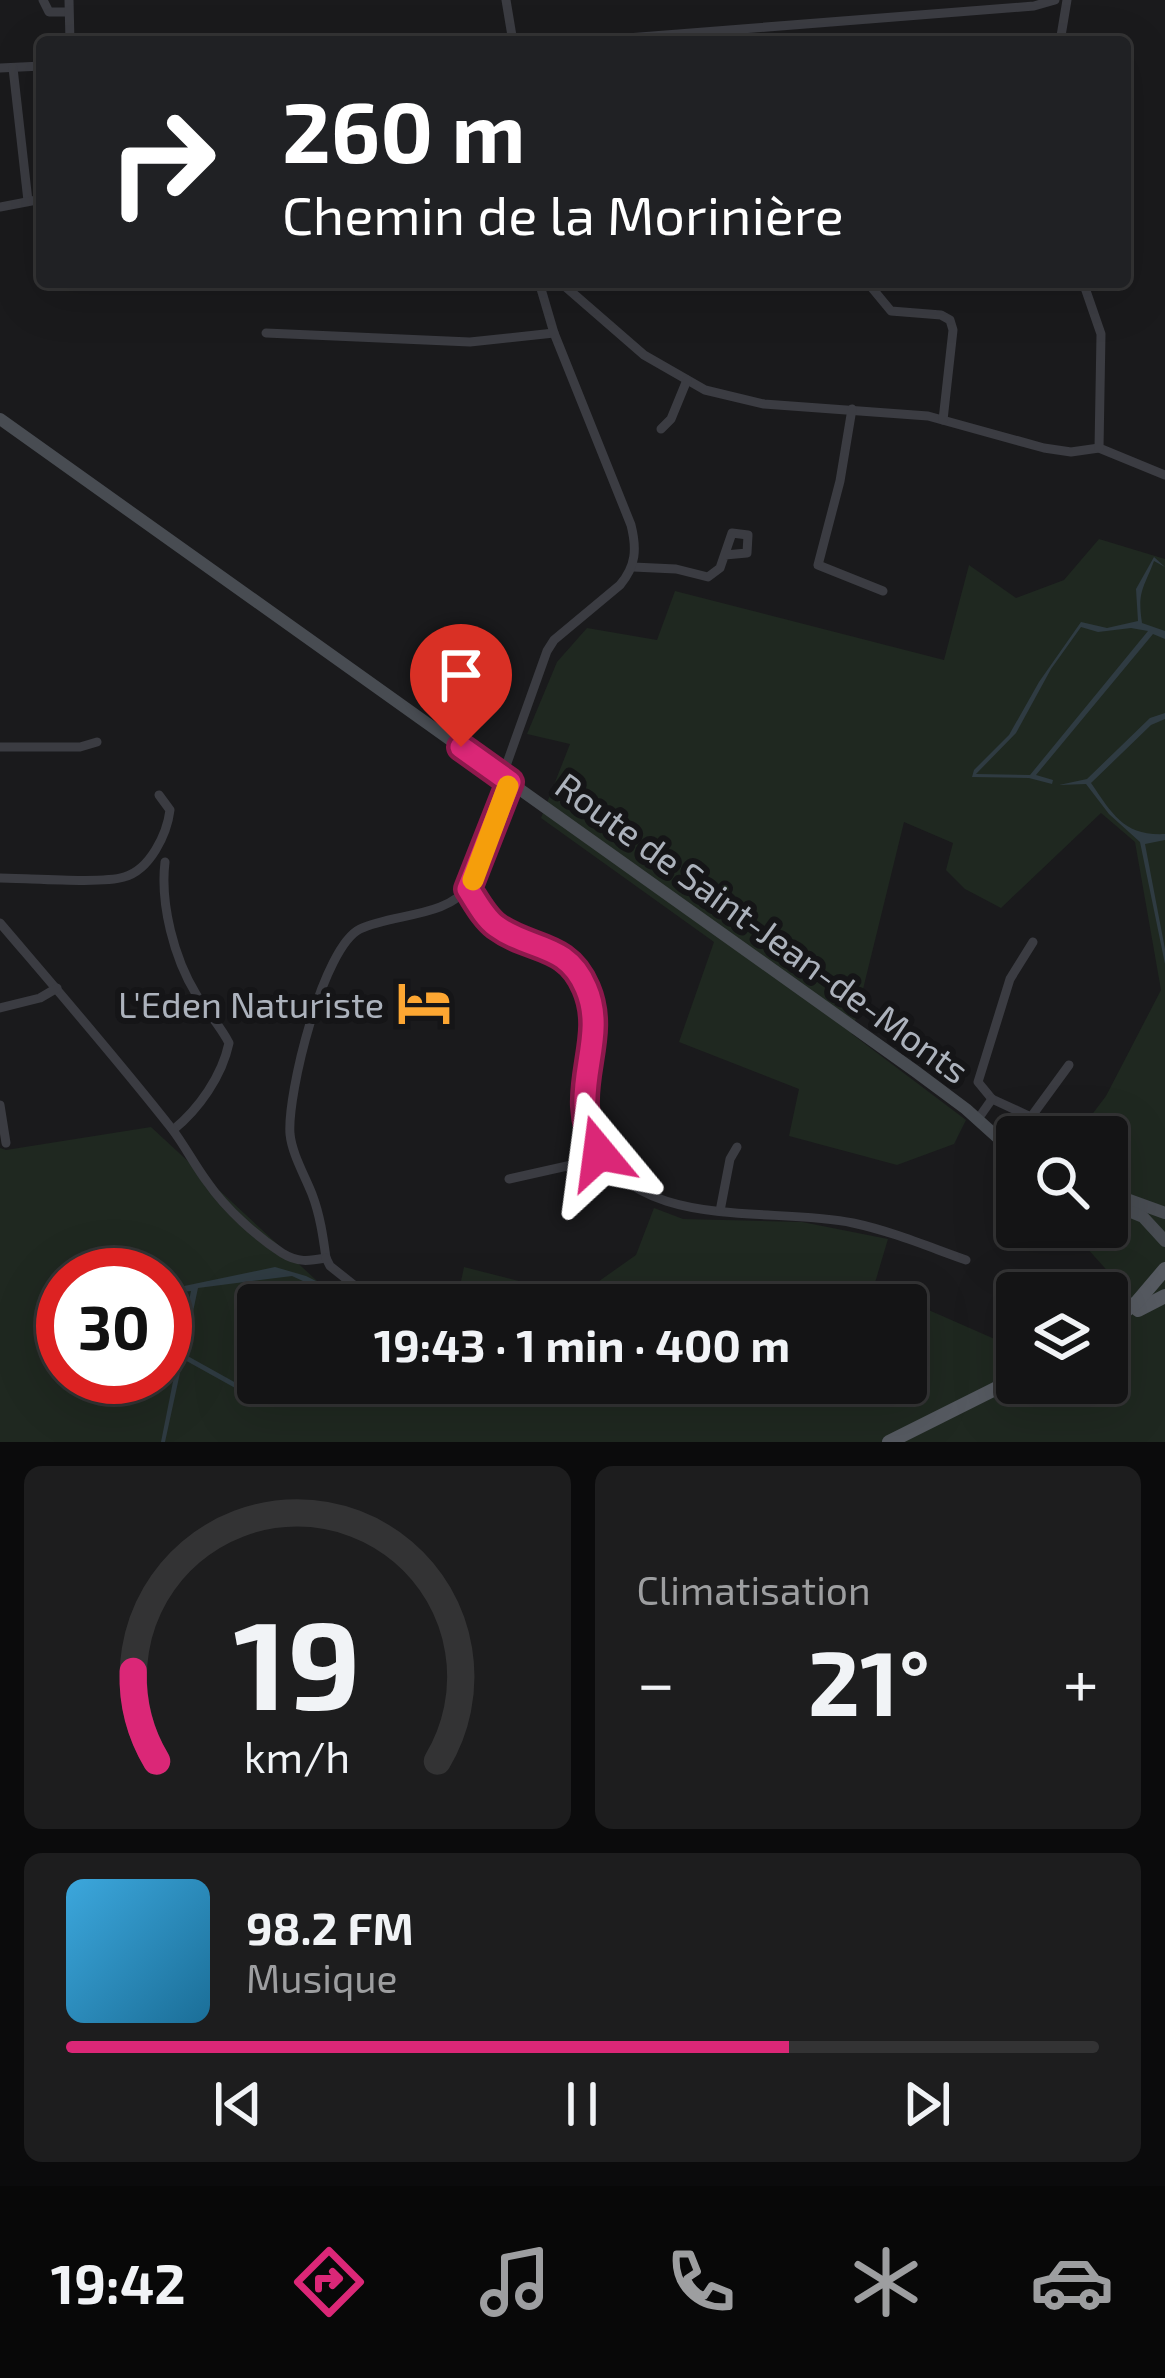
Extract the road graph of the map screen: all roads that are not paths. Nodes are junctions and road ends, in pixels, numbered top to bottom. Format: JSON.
{"nodes":[{"id":1,"x":43,"y":0,"type":"edge"},
{"id":2,"x":506,"y":0,"type":"edge"},
{"id":3,"x":910,"y":0,"type":"edge"},
{"id":4,"x":1055,"y":0,"type":"edge"},
{"id":5,"x":1067,"y":0,"type":"edge"},
{"id":6,"x":69,"y":6,"type":"edge"},
{"id":7,"x":910,"y":14,"type":"junction"},
{"id":8,"x":70,"y":36,"type":"edge"},
{"id":9,"x":512,"y":36,"type":"edge"},
{"id":10,"x":648,"y":36,"type":"edge"},
{"id":11,"x":1061,"y":36,"type":"edge"},
{"id":12,"x":36,"y":66,"type":"edge"},
{"id":13,"x":0,"y":68,"type":"edge"},
{"id":14,"x":13,"y":68,"type":"junction"},
{"id":15,"x":36,"y":200,"type":"edge"},
{"id":16,"x":28,"y":201,"type":"junction"},
{"id":17,"x":0,"y":207,"type":"edge"},
{"id":18,"x":540,"y":288,"type":"edge"},
{"id":19,"x":566,"y":288,"type":"edge"},
{"id":20,"x":872,"y":288,"type":"edge"},
{"id":21,"x":1085,"y":288,"type":"edge"},
{"id":22,"x":266,"y":333,"type":"dead end"},
{"id":23,"x":554,"y":333,"type":"junction"},
{"id":24,"x":687,"y":380,"type":"junction"},
{"id":25,"x":852,"y":409,"type":"junction"},
{"id":26,"x":0,"y":419,"type":"edge"},
{"id":27,"x":943,"y":419,"type":"junction"},
{"id":28,"x":661,"y":429,"type":"dead end"},
{"id":29,"x":1099,"y":448,"type":"junction"},
{"id":30,"x":1165,"y":475,"type":"edge"},
{"id":31,"x":725,"y":555,"type":"dead end"},
{"id":32,"x":633,"y":567,"type":"junction"},
{"id":33,"x":883,"y":591,"type":"dead end"},
{"id":34,"x":97,"y":742,"type":"dead end"},
{"id":35,"x":0,"y":747,"type":"edge"},
{"id":36,"x":506,"y":780,"type":"junction"},
{"id":37,"x":159,"y":795,"type":"dead end"},
{"id":38,"x":165,"y":862,"type":"dead end"},
{"id":39,"x":0,"y":878,"type":"edge"},
{"id":40,"x":468,"y":889,"type":"junction"},
{"id":41,"x":0,"y":923,"type":"edge"},
{"id":42,"x":1033,"y":942,"type":"dead end"},
{"id":43,"x":57,"y":988,"type":"junction"},
{"id":44,"x":0,"y":1009,"type":"edge"},
{"id":45,"x":1069,"y":1065,"type":"dead end"},
{"id":46,"x":992,"y":1099,"type":"junction"},
{"id":47,"x":0,"y":1105,"type":"edge"},
{"id":48,"x":978,"y":1119,"type":"junction"},
{"id":49,"x":173,"y":1130,"type":"junction"},
{"id":50,"x":996,"y":1136,"type":"edge"},
{"id":51,"x":6,"y":1143,"type":"dead end"},
{"id":52,"x":737,"y":1147,"type":"dead end"},
{"id":53,"x":599,"y":1153,"type":"junction"},
{"id":54,"x":509,"y":1179,"type":"dead end"},
{"id":55,"x":1128,"y":1200,"type":"edge"},
{"id":56,"x":720,"y":1211,"type":"junction"},
{"id":57,"x":1128,"y":1211,"type":"edge"},
{"id":58,"x":1165,"y":1213,"type":"edge"},
{"id":59,"x":1165,"y":1241,"type":"edge"},
{"id":60,"x":326,"y":1258,"type":"junction"},
{"id":61,"x":966,"y":1260,"type":"dead end"},
{"id":62,"x":1165,"y":1268,"type":"edge"},
{"id":63,"x":353,"y":1284,"type":"edge"},
{"id":64,"x":1165,"y":1296,"type":"edge"},
{"id":65,"x":1128,"y":1309,"type":"edge"},
{"id":66,"x":1128,"y":1314,"type":"edge"},
{"id":67,"x":996,"y":1389,"type":"edge"},
{"id":68,"x":890,"y":1442,"type":"edge"}],
"edges":[{"from":1,"to":6,"type":"street"},
{"from":2,"to":9,"type":"street"},
{"from":3,"to":7,"type":"street"},
{"from":4,"to":7,"type":"street"},
{"from":5,"to":11,"type":"street"},
{"from":6,"to":8,"type":"street"},
{"from":7,"to":10,"type":"street"},
{"from":12,"to":14,"type":"street"},
{"from":13,"to":14,"type":"street"},
{"from":14,"to":16,"type":"street"},
{"from":15,"to":16,"type":"street"},
{"from":16,"to":17,"type":"street"},
{"from":18,"to":23,"type":"street"},
{"from":19,"to":24,"type":"street"},
{"from":20,"to":27,"type":"street"},
{"from":21,"to":29,"type":"street"},
{"from":22,"to":23,"type":"street"},
{"from":23,"to":32,"type":"street"},
{"from":24,"to":25,"type":"street"},
{"from":24,"to":28,"type":"street"},
{"from":25,"to":27,"type":"street"},
{"from":25,"to":33,"type":"street"},
{"from":26,"to":36,"type":"main road","name":"Route de Saint-Jean-de-Monts"},
{"from":27,"to":29,"type":"street"},
{"from":29,"to":30,"type":"street"},
{"from":31,"to":32,"type":"street"},
{"from":32,"to":36,"type":"street"},
{"from":34,"to":35,"type":"street"},
{"from":36,"to":40,"type":"street"},
{"from":36,"to":48,"type":"main road","name":"Route de Saint-Jean-de-Monts"},
{"from":37,"to":39,"type":"street"},
{"from":38,"to":49,"type":"street"},
{"from":40,"to":53,"type":"street"},
{"from":40,"to":60,"type":"street"},
{"from":41,"to":43,"type":"street"},
{"from":42,"to":46,"type":"street"},
{"from":43,"to":44,"type":"street"},
{"from":43,"to":49,"type":"street"},
{"from":45,"to":46,"type":"street"},
{"from":46,"to":48,"type":"street"},
{"from":47,"to":51,"type":"street"},
{"from":48,"to":50,"type":"main road","name":"Route de Saint-Jean-de-Monts"},
{"from":49,"to":60,"type":"street"},
{"from":52,"to":56,"type":"street"},
{"from":53,"to":54,"type":"street"},
{"from":53,"to":56,"type":"street"},
{"from":55,"to":58,"type":"main road"},
{"from":56,"to":61,"type":"street"},
{"from":57,"to":59,"type":"main road"},
{"from":60,"to":63,"type":"street"},
{"from":62,"to":65,"type":"main road"},
{"from":64,"to":66,"type":"main road"},
{"from":67,"to":68,"type":"main road"}]}
